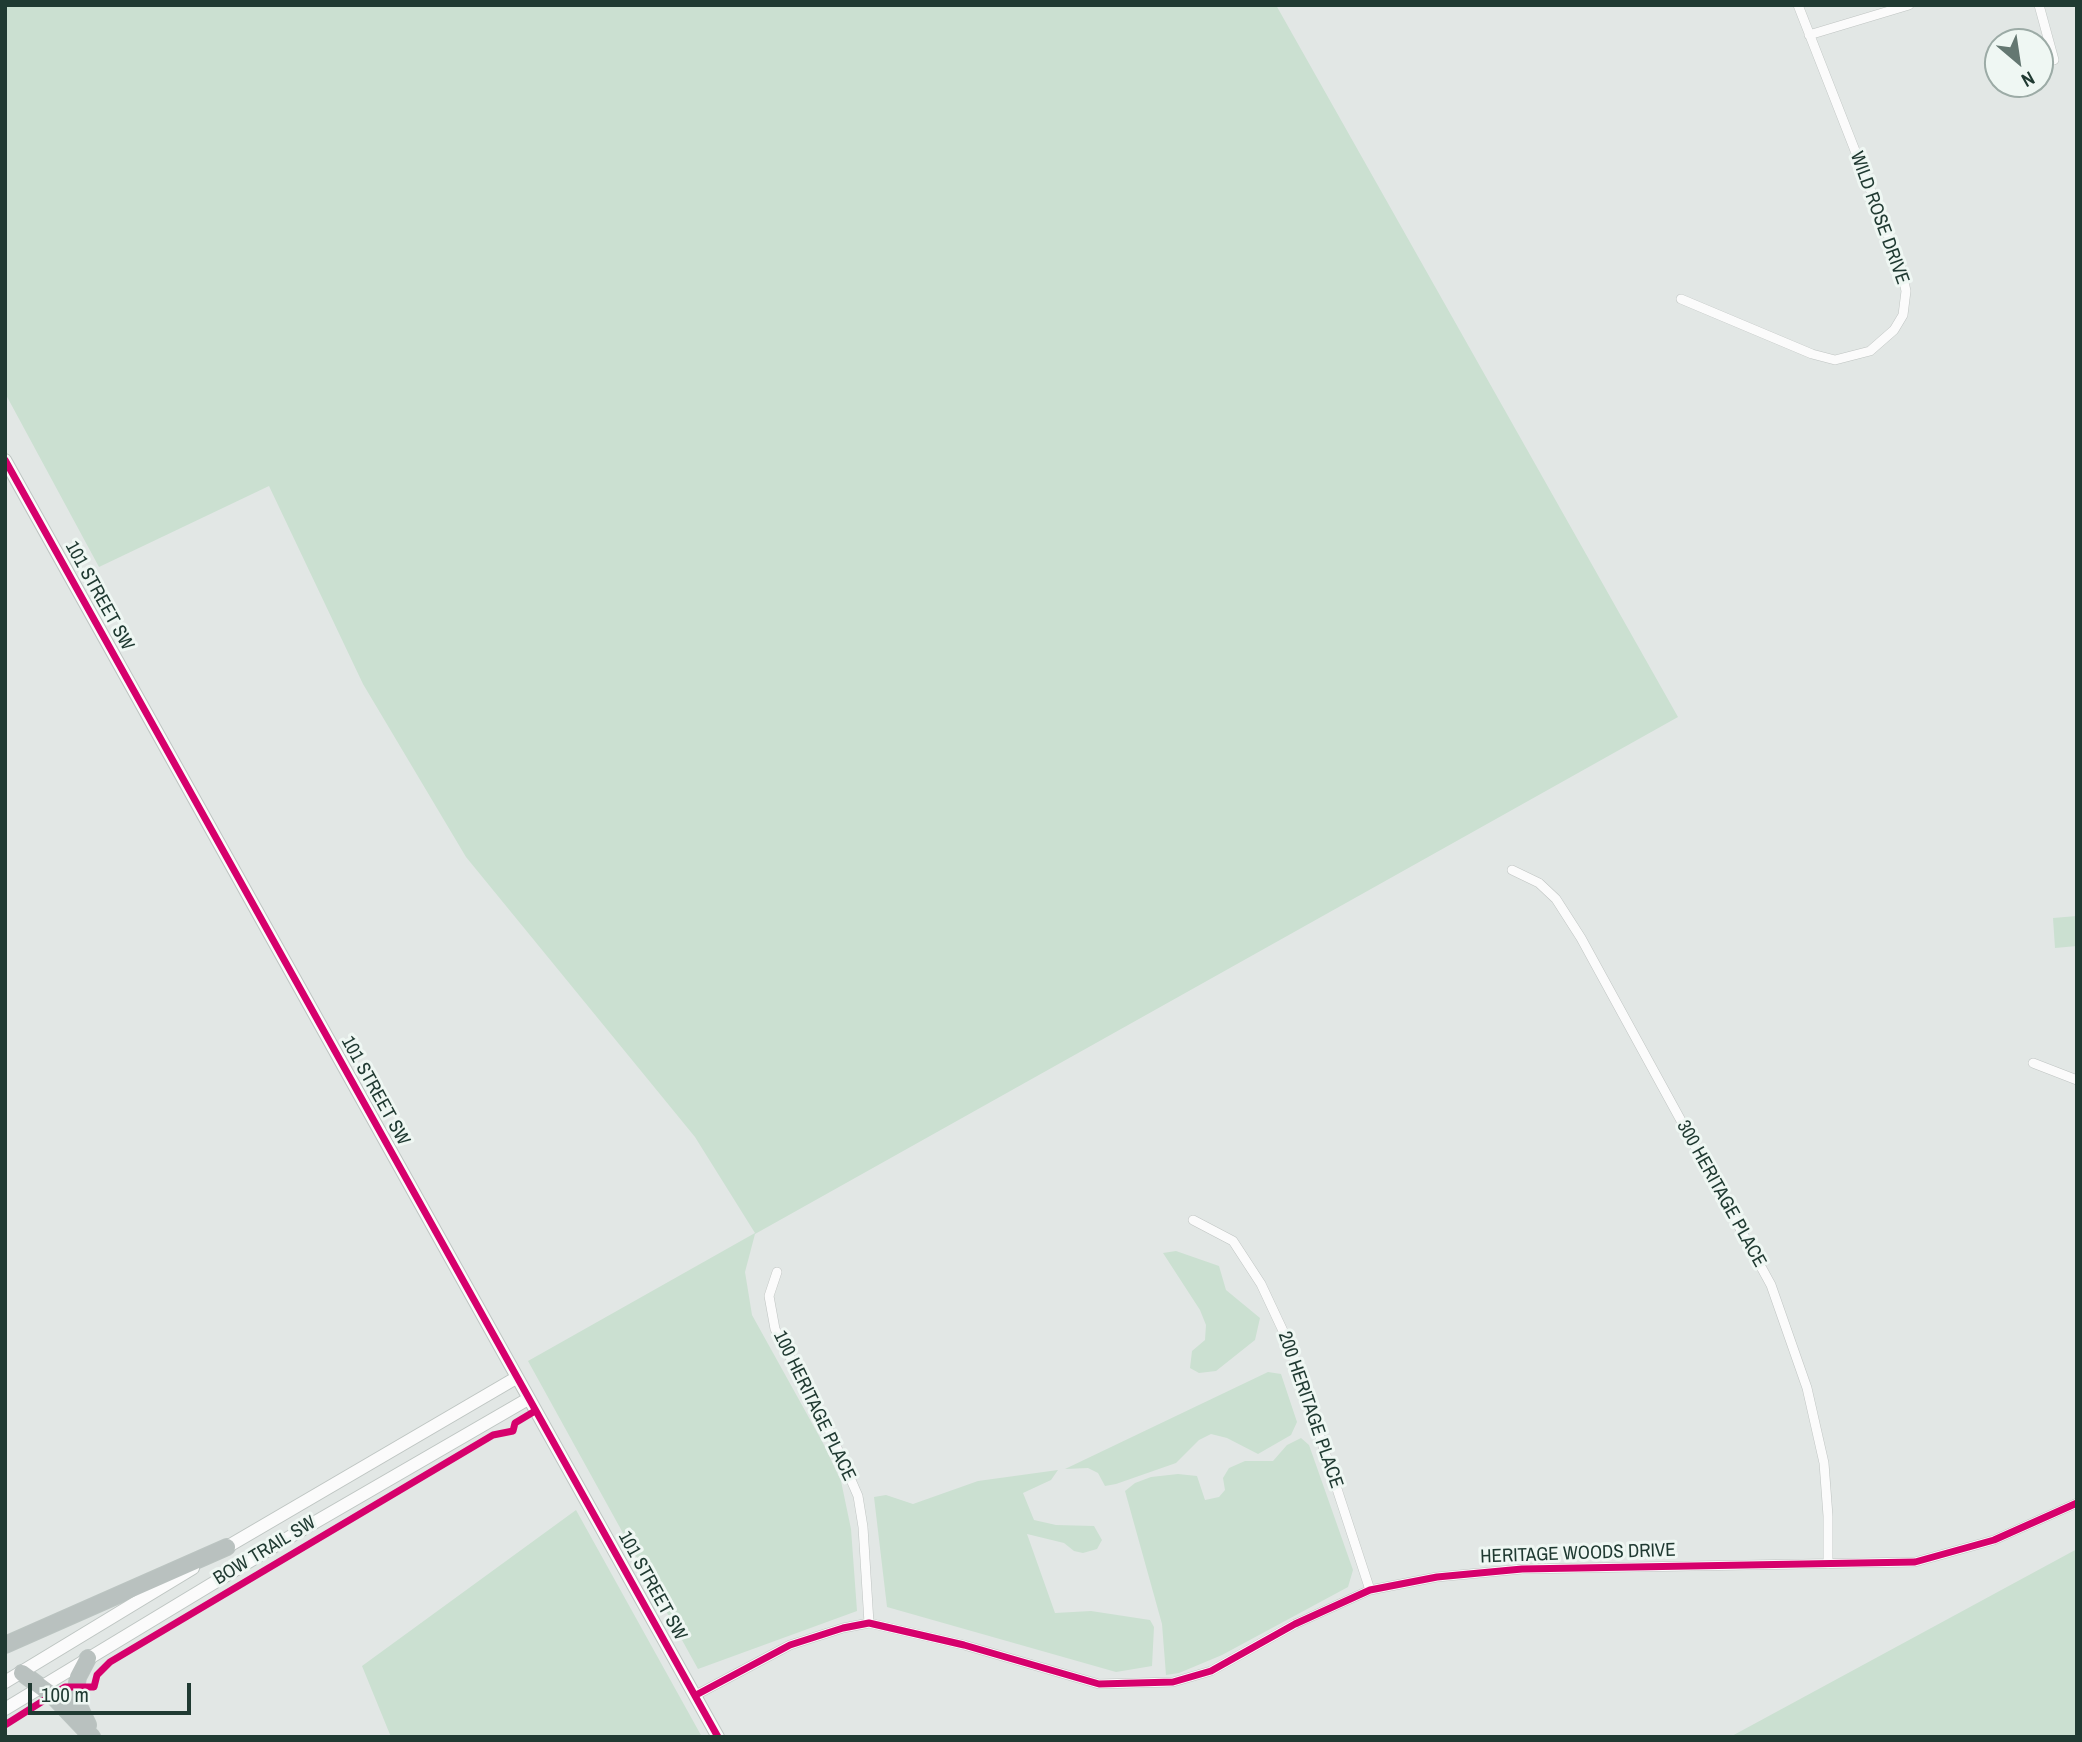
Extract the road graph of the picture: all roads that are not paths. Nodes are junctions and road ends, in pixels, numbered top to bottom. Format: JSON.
{"nodes":[{"id":1,"x":1798,"y":5,"type":"edge"},
{"id":2,"x":1909,"y":5,"type":"edge"},
{"id":3,"x":2039,"y":5,"type":"edge"},
{"id":4,"x":2045,"y":28,"type":"edge"},
{"id":5,"x":1810,"y":35,"type":"junction"},
{"id":6,"x":1681,"y":299,"type":"dead end"},
{"id":7,"x":5,"y":460,"type":"edge"},
{"id":8,"x":1512,"y":870,"type":"dead end"},
{"id":9,"x":2033,"y":1063,"type":"dead end"},
{"id":10,"x":2077,"y":1080,"type":"edge"},
{"id":11,"x":1193,"y":1220,"type":"dead end"},
{"id":12,"x":777,"y":1272,"type":"dead end"},
{"id":13,"x":516,"y":1378,"type":"junction"},
{"id":14,"x":528,"y":1399,"type":"junction"},
{"id":15,"x":2077,"y":1503,"type":"edge"},
{"id":16,"x":227,"y":1547,"type":"junction"},
{"id":17,"x":1828,"y":1564,"type":"junction"},
{"id":18,"x":1370,"y":1590,"type":"junction"},
{"id":19,"x":869,"y":1623,"type":"junction"},
{"id":20,"x":5,"y":1645,"type":"edge"},
{"id":21,"x":88,"y":1658,"type":"junction"},
{"id":22,"x":22,"y":1673,"type":"junction"},
{"id":23,"x":5,"y":1682,"type":"edge"},
{"id":24,"x":41,"y":1687,"type":"junction"},
{"id":25,"x":696,"y":1695,"type":"junction"},
{"id":26,"x":5,"y":1709,"type":"edge"},
{"id":27,"x":93,"y":1737,"type":"edge"},
{"id":28,"x":718,"y":1737,"type":"edge"}],
"edges":[{"from":1,"to":5,"type":"street","name":"WILD ROSE DRIVE"},
{"from":2,"to":5,"type":"street"},
{"from":3,"to":4,"type":"street"},
{"from":5,"to":6,"type":"street","name":"WILD ROSE DRIVE"},
{"from":7,"to":13,"type":"street","name":"101 STREET SW"},
{"from":8,"to":17,"type":"street","name":"300 HERITAGE PLACE"},
{"from":9,"to":10,"type":"street"},
{"from":11,"to":18,"type":"street","name":"200 HERITAGE PLACE"},
{"from":12,"to":19,"type":"street","name":"100 HERITAGE PLACE"},
{"from":13,"to":14,"type":"street","name":"101 STREET SW"},
{"from":13,"to":16,"type":"street","name":"BOW TRAIL SW"},
{"from":14,"to":21,"type":"street","name":"BOW TRAIL SW"},
{"from":14,"to":25,"type":"street","name":"101 STREET SW"},
{"from":15,"to":17,"type":"street","name":"HERITAGE WOODS DRIVE"},
{"from":16,"to":20,"type":"highway"},
{"from":16,"to":22,"type":"street","name":"BOW TRAIL SW"},
{"from":17,"to":18,"type":"street","name":"HERITAGE WOODS DRIVE"},
{"from":18,"to":19,"type":"street","name":"HERITAGE WOODS DRIVE"},
{"from":19,"to":25,"type":"street","name":"HERITAGE WOODS DRIVE"},
{"from":21,"to":24,"type":"street","name":"BOW TRAIL SW"},
{"from":21,"to":27,"type":"highway"},
{"from":22,"to":23,"type":"street","name":"BOW TRAIL SW"},
{"from":22,"to":24,"type":"highway"},
{"from":24,"to":26,"type":"street","name":"BOW TRAIL SW"},
{"from":24,"to":27,"type":"highway"},
{"from":25,"to":28,"type":"street","name":"101 STREET SW"}]}
